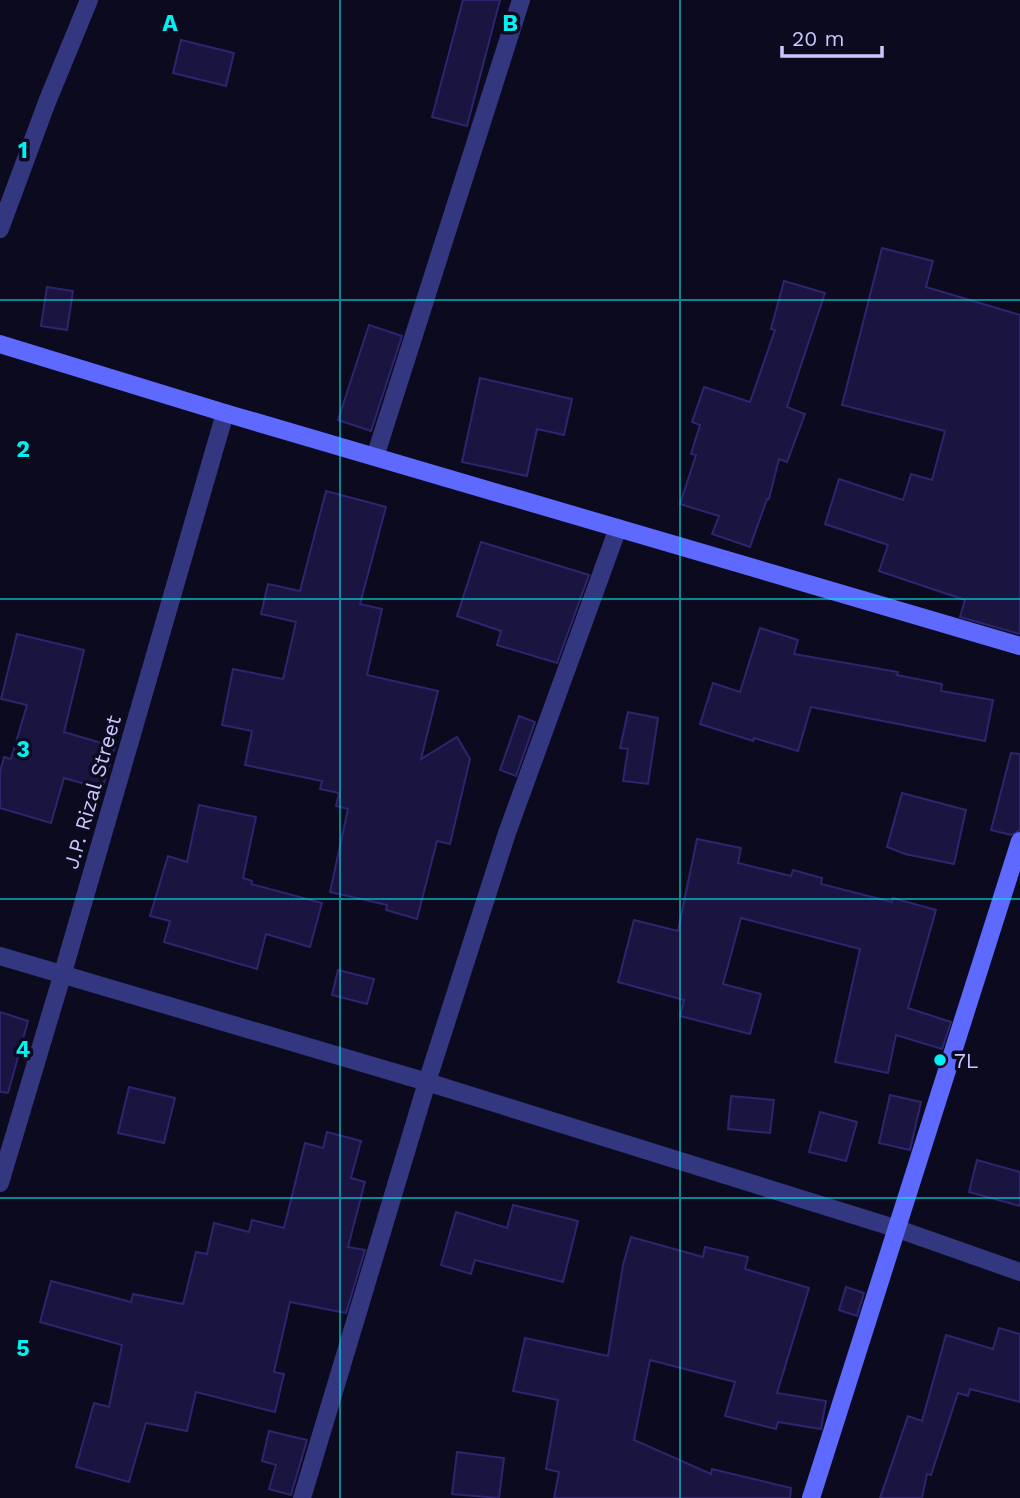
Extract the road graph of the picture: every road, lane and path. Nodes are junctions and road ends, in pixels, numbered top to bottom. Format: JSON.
{"nodes":[{"id":1,"x":89,"y":0,"type":"edge"},
{"id":2,"x":521,"y":0,"type":"edge"},
{"id":3,"x":0,"y":229,"type":"edge"},
{"id":4,"x":0,"y":344,"type":"edge"},
{"id":5,"x":225,"y":413,"type":"junction"},
{"id":6,"x":374,"y":457,"type":"junction"},
{"id":7,"x":618,"y":528,"type":"junction"},
{"id":8,"x":1020,"y":646,"type":"edge"},
{"id":9,"x":1020,"y":841,"type":"edge"},
{"id":10,"x":0,"y":956,"type":"edge"},
{"id":11,"x":62,"y":976,"type":"junction"},
{"id":12,"x":427,"y":1082,"type":"junction"},
{"id":13,"x":0,"y":1183,"type":"edge"},
{"id":14,"x":898,"y":1229,"type":"junction"},
{"id":15,"x":1020,"y":1272,"type":"edge"},
{"id":16,"x":302,"y":1498,"type":"edge"},
{"id":17,"x":811,"y":1498,"type":"edge"}],
"edges":[{"from":1,"to":3,"type":"street"},
{"from":2,"to":6,"type":"street"},
{"from":4,"to":5,"type":"main road"},
{"from":5,"to":6,"type":"main road"},
{"from":5,"to":11,"type":"street","name":"J.P. Rizal Street"},
{"from":6,"to":7,"type":"main road"},
{"from":7,"to":8,"type":"main road"},
{"from":7,"to":12,"type":"street"},
{"from":9,"to":14,"type":"main road"},
{"from":10,"to":11,"type":"street"},
{"from":11,"to":12,"type":"street"},
{"from":11,"to":13,"type":"street","name":"J.P. Rizal Street"},
{"from":12,"to":14,"type":"street"},
{"from":12,"to":16,"type":"street"},
{"from":14,"to":15,"type":"street"},
{"from":14,"to":17,"type":"main road"}]}
